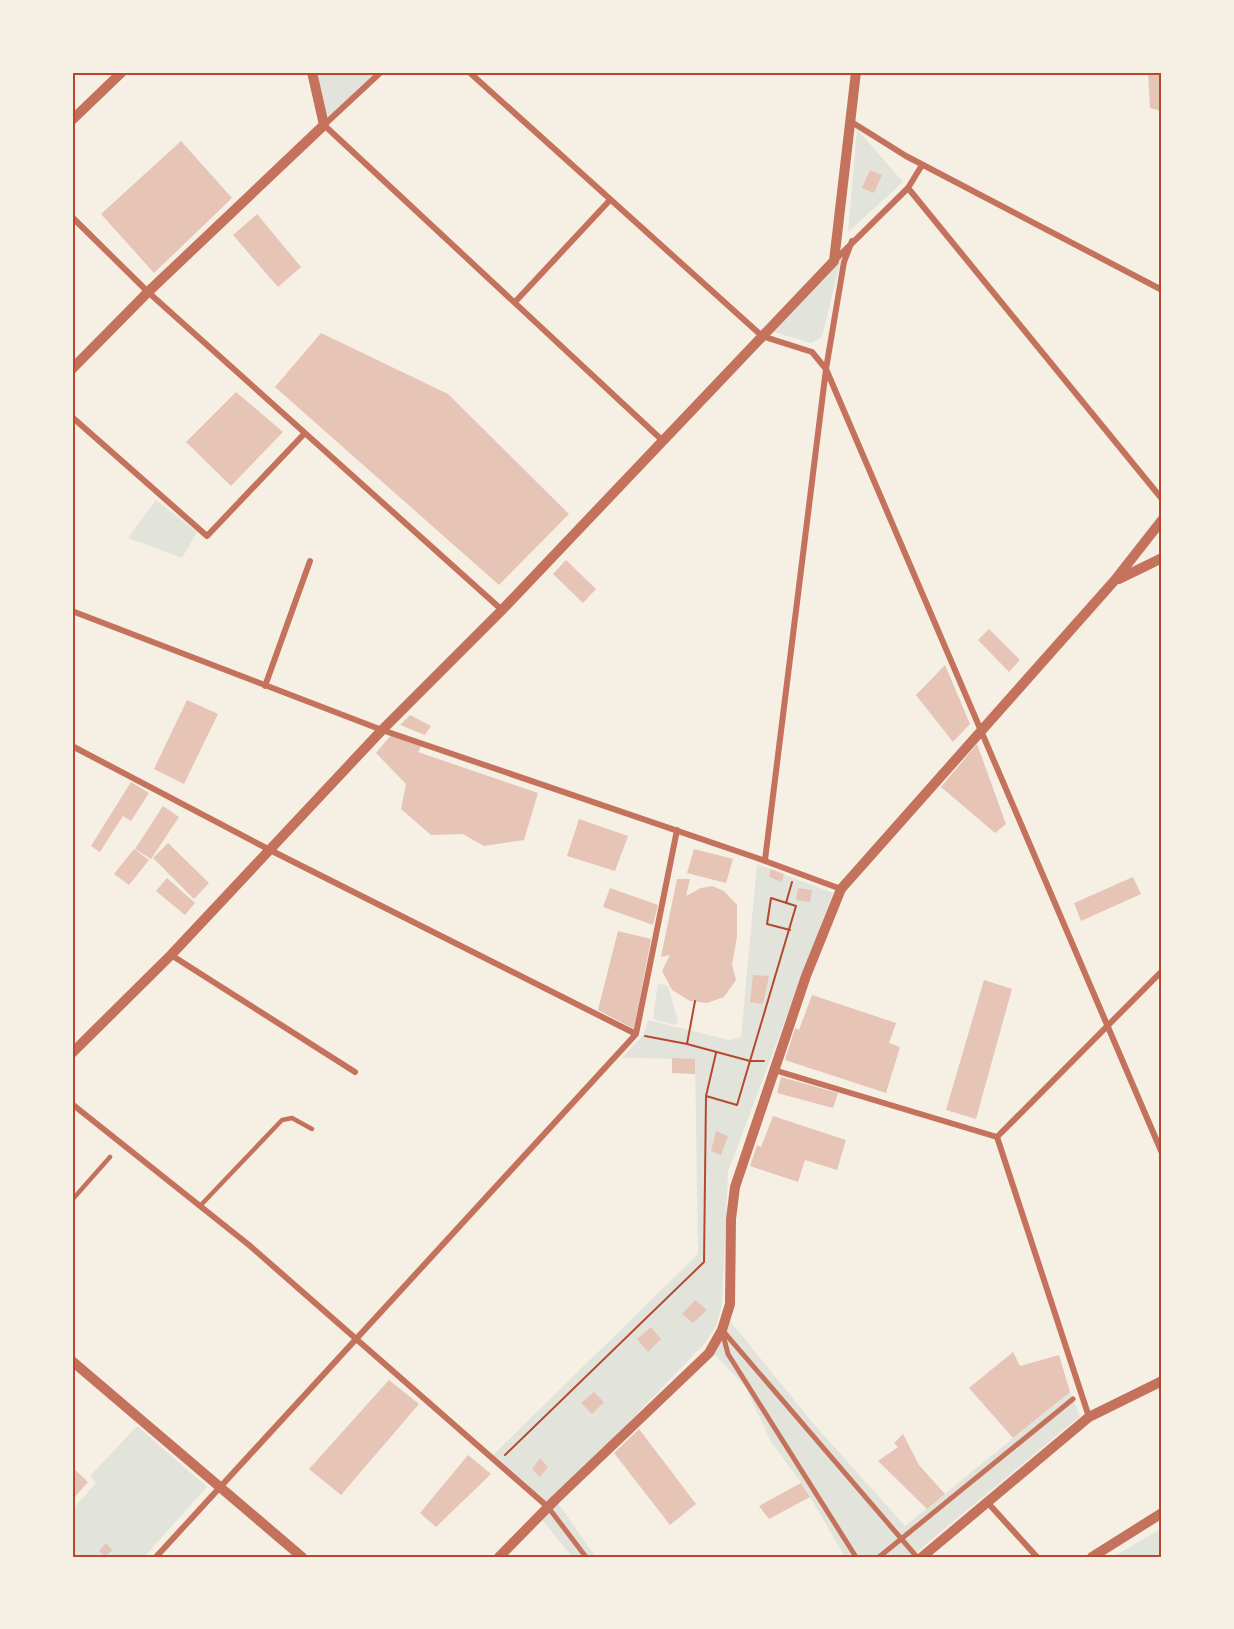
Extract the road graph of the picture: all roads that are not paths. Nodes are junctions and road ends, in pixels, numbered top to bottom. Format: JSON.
{"nodes":[{"id":1,"x":122,"y":72,"type":"edge"},
{"id":2,"x":312,"y":72,"type":"edge"},
{"id":3,"x":381,"y":72,"type":"edge"},
{"id":4,"x":469,"y":72,"type":"edge"},
{"id":5,"x":856,"y":72,"type":"edge"},
{"id":6,"x":72,"y":120,"type":"edge"},
{"id":7,"x":850,"y":121,"type":"junction"},
{"id":8,"x":324,"y":125,"type":"junction"},
{"id":9,"x":922,"y":165,"type":"junction"},
{"id":10,"x":908,"y":188,"type":"junction"},
{"id":11,"x":609,"y":200,"type":"junction"},
{"id":12,"x":72,"y":216,"type":"edge"},
{"id":13,"x":852,"y":241,"type":"junction"},
{"id":14,"x":834,"y":261,"type":"junction"},
{"id":15,"x":1162,"y":290,"type":"edge"},
{"id":16,"x":148,"y":292,"type":"junction"},
{"id":17,"x":515,"y":302,"type":"junction"},
{"id":18,"x":762,"y":336,"type":"junction"},
{"id":19,"x":72,"y":369,"type":"edge"},
{"id":20,"x":826,"y":369,"type":"junction"},
{"id":21,"x":72,"y":417,"type":"edge"},
{"id":22,"x":304,"y":434,"type":"junction"},
{"id":23,"x":663,"y":441,"type":"junction"},
{"id":24,"x":1162,"y":499,"type":"edge"},
{"id":25,"x":1162,"y":520,"type":"edge"},
{"id":26,"x":1162,"y":558,"type":"edge"},
{"id":27,"x":310,"y":561,"type":"dead end"},
{"id":28,"x":1115,"y":580,"type":"junction"},
{"id":29,"x":502,"y":610,"type":"junction"},
{"id":30,"x":72,"y":611,"type":"edge"},
{"id":31,"x":265,"y":686,"type":"junction"},
{"id":32,"x":382,"y":730,"type":"junction"},
{"id":33,"x":980,"y":730,"type":"junction"},
{"id":34,"x":72,"y":746,"type":"edge"},
{"id":35,"x":677,"y":830,"type":"junction"},
{"id":36,"x":270,"y":850,"type":"junction"},
{"id":37,"x":765,"y":860,"type":"junction"},
{"id":38,"x":841,"y":889,"type":"junction"},
{"id":39,"x":171,"y":955,"type":"junction"},
{"id":40,"x":1162,"y":971,"type":"edge"},
{"id":41,"x":1107,"y":1024,"type":"junction"},
{"id":42,"x":636,"y":1034,"type":"junction"},
{"id":43,"x":72,"y":1053,"type":"edge"},
{"id":44,"x":775,"y":1065,"type":"junction"},
{"id":45,"x":355,"y":1072,"type":"dead end"},
{"id":46,"x":72,"y":1104,"type":"edge"},
{"id":47,"x":312,"y":1129,"type":"dead end"},
{"id":48,"x":997,"y":1137,"type":"junction"},
{"id":49,"x":1162,"y":1153,"type":"edge"},
{"id":50,"x":110,"y":1157,"type":"dead end"},
{"id":51,"x":72,"y":1200,"type":"edge"},
{"id":52,"x":200,"y":1206,"type":"junction"},
{"id":53,"x":722,"y":1330,"type":"junction"},
{"id":54,"x":356,"y":1338,"type":"junction"},
{"id":55,"x":72,"y":1361,"type":"edge"},
{"id":56,"x":1162,"y":1381,"type":"edge"},
{"id":57,"x":1073,"y":1399,"type":"dead end"},
{"id":58,"x":1089,"y":1417,"type":"junction"},
{"id":59,"x":221,"y":1488,"type":"junction"},
{"id":60,"x":988,"y":1503,"type":"junction"},
{"id":61,"x":548,"y":1507,"type":"junction"},
{"id":62,"x":1162,"y":1513,"type":"edge"},
{"id":63,"x":901,"y":1538,"type":"junction"},
{"id":64,"x":156,"y":1557,"type":"edge"},
{"id":65,"x":302,"y":1557,"type":"edge"},
{"id":66,"x":499,"y":1557,"type":"edge"},
{"id":67,"x":586,"y":1557,"type":"edge"},
{"id":68,"x":856,"y":1557,"type":"edge"},
{"id":69,"x":879,"y":1557,"type":"edge"},
{"id":70,"x":917,"y":1557,"type":"edge"},
{"id":71,"x":922,"y":1557,"type":"edge"},
{"id":72,"x":1037,"y":1557,"type":"edge"},
{"id":73,"x":1092,"y":1557,"type":"edge"}],
"edges":[{"from":1,"to":6,"type":"street"},
{"from":2,"to":8,"type":"street"},
{"from":3,"to":8,"type":"street"},
{"from":4,"to":11,"type":"street"},
{"from":5,"to":7,"type":"street"},
{"from":7,"to":9,"type":"street"},
{"from":7,"to":14,"type":"street"},
{"from":8,"to":16,"type":"street"},
{"from":8,"to":17,"type":"street"},
{"from":9,"to":10,"type":"street"},
{"from":9,"to":15,"type":"street"},
{"from":10,"to":13,"type":"street"},
{"from":10,"to":24,"type":"street"},
{"from":11,"to":17,"type":"street"},
{"from":11,"to":18,"type":"street"},
{"from":12,"to":16,"type":"street"},
{"from":13,"to":14,"type":"street"},
{"from":13,"to":20,"type":"street"},
{"from":14,"to":18,"type":"street"},
{"from":16,"to":19,"type":"street"},
{"from":16,"to":22,"type":"street"},
{"from":17,"to":23,"type":"street"},
{"from":18,"to":20,"type":"street"},
{"from":18,"to":23,"type":"street"},
{"from":20,"to":33,"type":"street"},
{"from":20,"to":37,"type":"street"},
{"from":21,"to":22,"type":"street"},
{"from":22,"to":29,"type":"street"},
{"from":23,"to":29,"type":"street"},
{"from":25,"to":28,"type":"street"},
{"from":26,"to":28,"type":"street"},
{"from":27,"to":31,"type":"street"},
{"from":28,"to":33,"type":"street"},
{"from":29,"to":32,"type":"street"},
{"from":30,"to":31,"type":"street"},
{"from":31,"to":32,"type":"street"},
{"from":32,"to":35,"type":"street"},
{"from":32,"to":36,"type":"street"},
{"from":33,"to":38,"type":"street"},
{"from":33,"to":41,"type":"street"},
{"from":34,"to":36,"type":"street"},
{"from":35,"to":37,"type":"street"},
{"from":35,"to":42,"type":"street"},
{"from":36,"to":39,"type":"street"},
{"from":36,"to":42,"type":"street"},
{"from":37,"to":38,"type":"street"},
{"from":38,"to":44,"type":"street"},
{"from":39,"to":43,"type":"street"},
{"from":39,"to":45,"type":"street"},
{"from":40,"to":41,"type":"street"},
{"from":41,"to":48,"type":"street"},
{"from":41,"to":49,"type":"street"},
{"from":42,"to":54,"type":"street"},
{"from":44,"to":48,"type":"street"},
{"from":44,"to":53,"type":"street"},
{"from":46,"to":52,"type":"street"},
{"from":47,"to":52,"type":"lane"},
{"from":48,"to":58,"type":"street"},
{"from":50,"to":51,"type":"lane"},
{"from":52,"to":54,"type":"street"},
{"from":53,"to":61,"type":"street"},
{"from":53,"to":63,"type":"street"},
{"from":53,"to":68,"type":"street"},
{"from":54,"to":59,"type":"street"},
{"from":54,"to":61,"type":"street"},
{"from":55,"to":59,"type":"street"},
{"from":56,"to":58,"type":"street"},
{"from":57,"to":63,"type":"street"},
{"from":58,"to":60,"type":"street"},
{"from":59,"to":64,"type":"street"},
{"from":59,"to":65,"type":"street"},
{"from":60,"to":71,"type":"street"},
{"from":60,"to":72,"type":"street"},
{"from":61,"to":66,"type":"street"},
{"from":61,"to":67,"type":"street"},
{"from":62,"to":73,"type":"street"},
{"from":63,"to":69,"type":"street"},
{"from":63,"to":70,"type":"street"}]}
